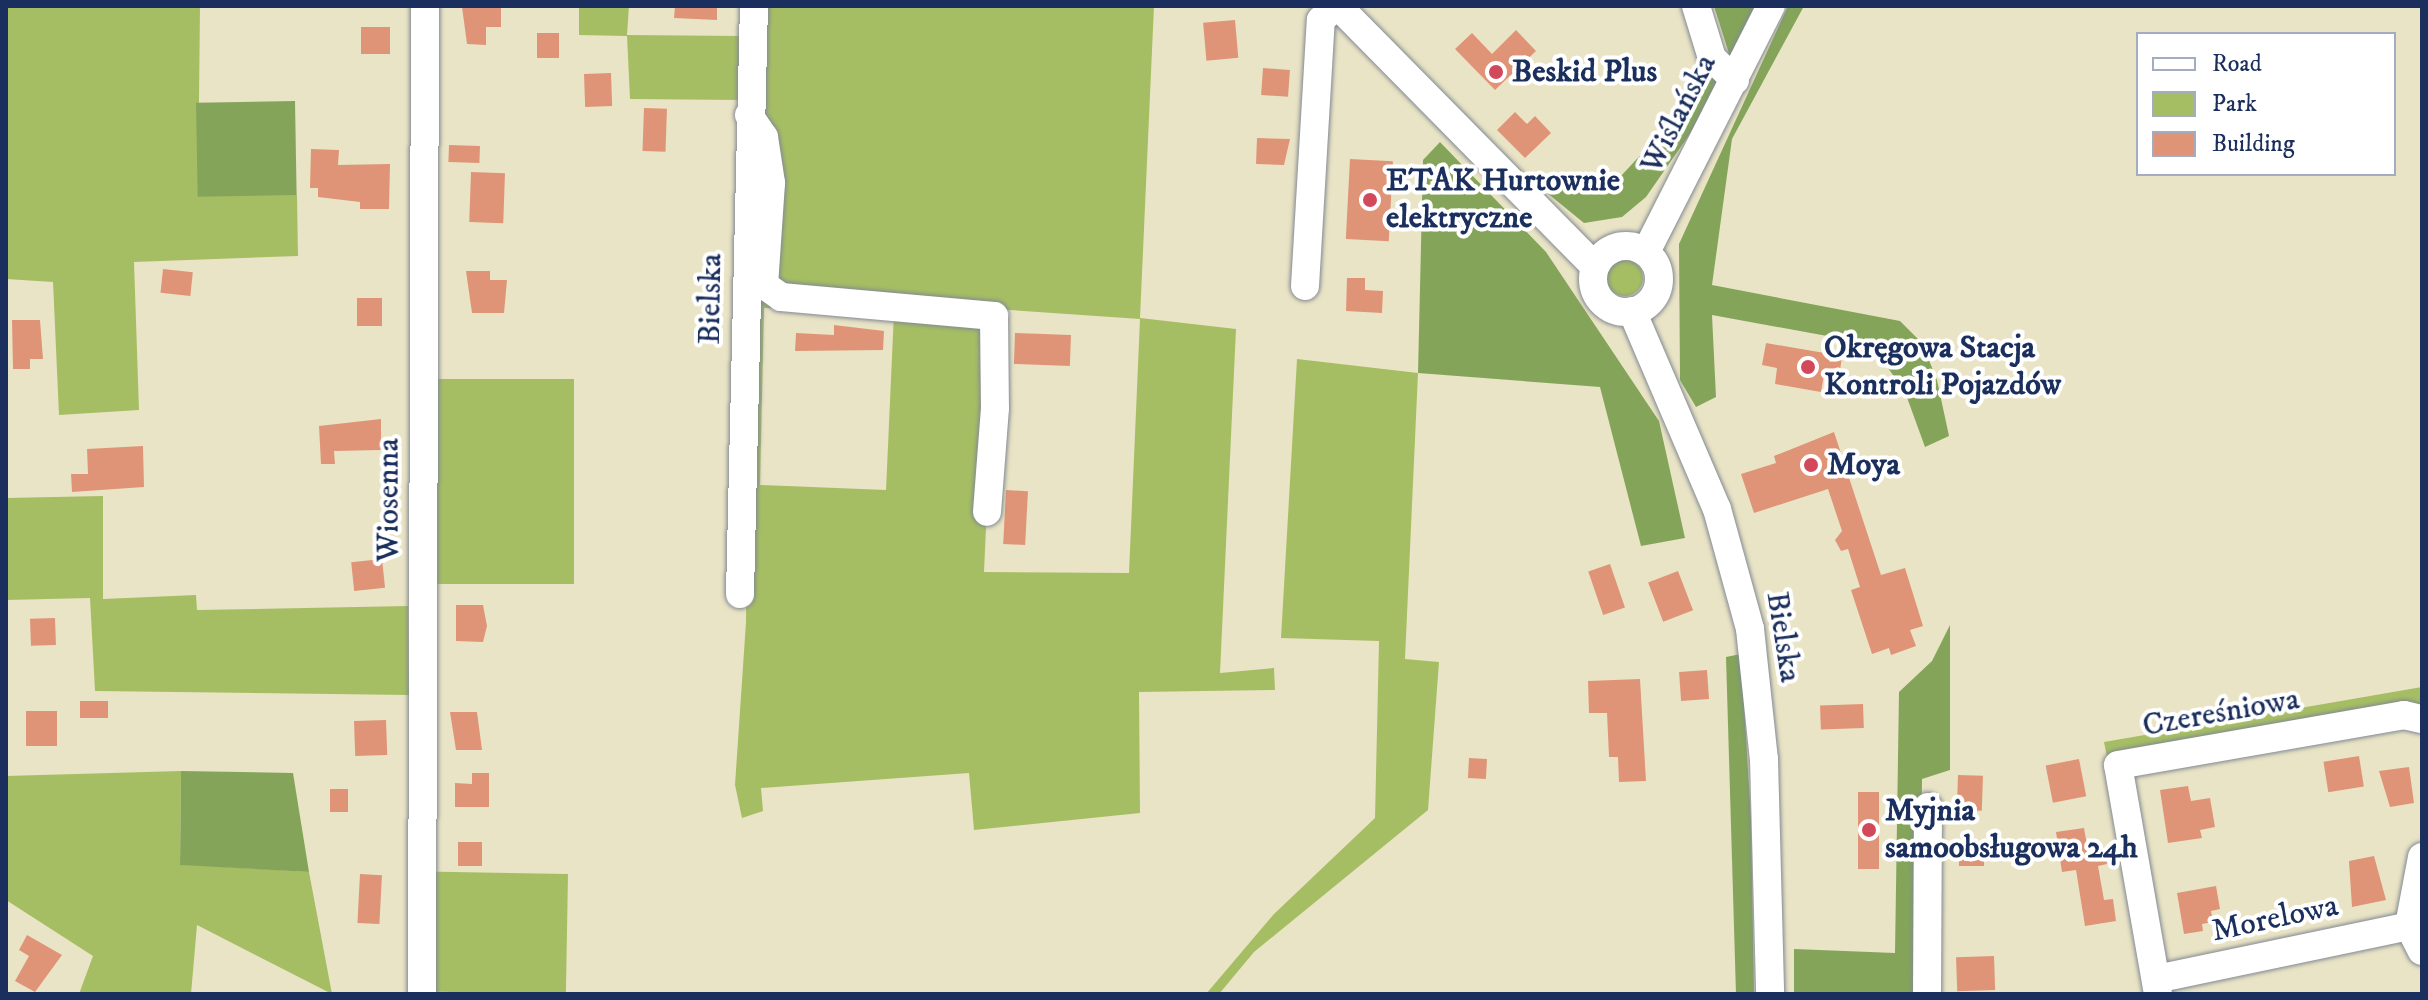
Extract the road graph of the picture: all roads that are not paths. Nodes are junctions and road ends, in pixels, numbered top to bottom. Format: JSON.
{"nodes":[{"id":1,"x":425,"y":6,"type":"edge"},
{"id":2,"x":754,"y":6,"type":"edge"},
{"id":3,"x":1337,"y":6,"type":"edge"},
{"id":4,"x":1696,"y":6,"type":"edge"},
{"id":5,"x":1771,"y":6,"type":"edge"},
{"id":6,"x":1735,"y":80,"type":"junction"},
{"id":7,"x":749,"y":115,"type":"junction"},
{"id":8,"x":1646,"y":252,"type":"junction"},
{"id":9,"x":1595,"y":267,"type":"junction"},
{"id":10,"x":1305,"y":286,"type":"dead end"},
{"id":11,"x":1632,"y":311,"type":"junction"},
{"id":12,"x":987,"y":512,"type":"dead end"},
{"id":13,"x":740,"y":594,"type":"dead end"},
{"id":14,"x":2422,"y":719,"type":"edge"},
{"id":15,"x":1928,"y":807,"type":"dead end"},
{"id":16,"x":2422,"y":857,"type":"edge"},
{"id":17,"x":2409,"y":926,"type":"junction"},
{"id":18,"x":2422,"y":951,"type":"edge"},
{"id":19,"x":2157,"y":987,"type":"edge"},
{"id":20,"x":422,"y":994,"type":"edge"},
{"id":21,"x":1770,"y":994,"type":"edge"},
{"id":22,"x":1927,"y":994,"type":"edge"}],
"edges":[{"from":1,"to":20,"type":"street","name":"Wiosenna"},
{"from":2,"to":7,"type":"street","name":"Bielska"},
{"from":3,"to":9,"type":"street"},
{"from":3,"to":10,"type":"street"},
{"from":4,"to":6,"type":"street"},
{"from":5,"to":6,"type":"street","name":"Wiślańska"},
{"from":6,"to":8,"type":"street","name":"Wiślańska"},
{"from":7,"to":12,"type":"street"},
{"from":7,"to":13,"type":"street","name":"Bielska"},
{"from":8,"to":9,"type":"street"},
{"from":8,"to":11,"type":"street"},
{"from":9,"to":11,"type":"street"},
{"from":11,"to":21,"type":"street","name":"Bielska"},
{"from":14,"to":19,"type":"street","name":"Czereśniowa"},
{"from":15,"to":22,"type":"street"},
{"from":16,"to":17,"type":"street"},
{"from":17,"to":18,"type":"street"},
{"from":17,"to":19,"type":"street","name":"Morelowa"}]}
